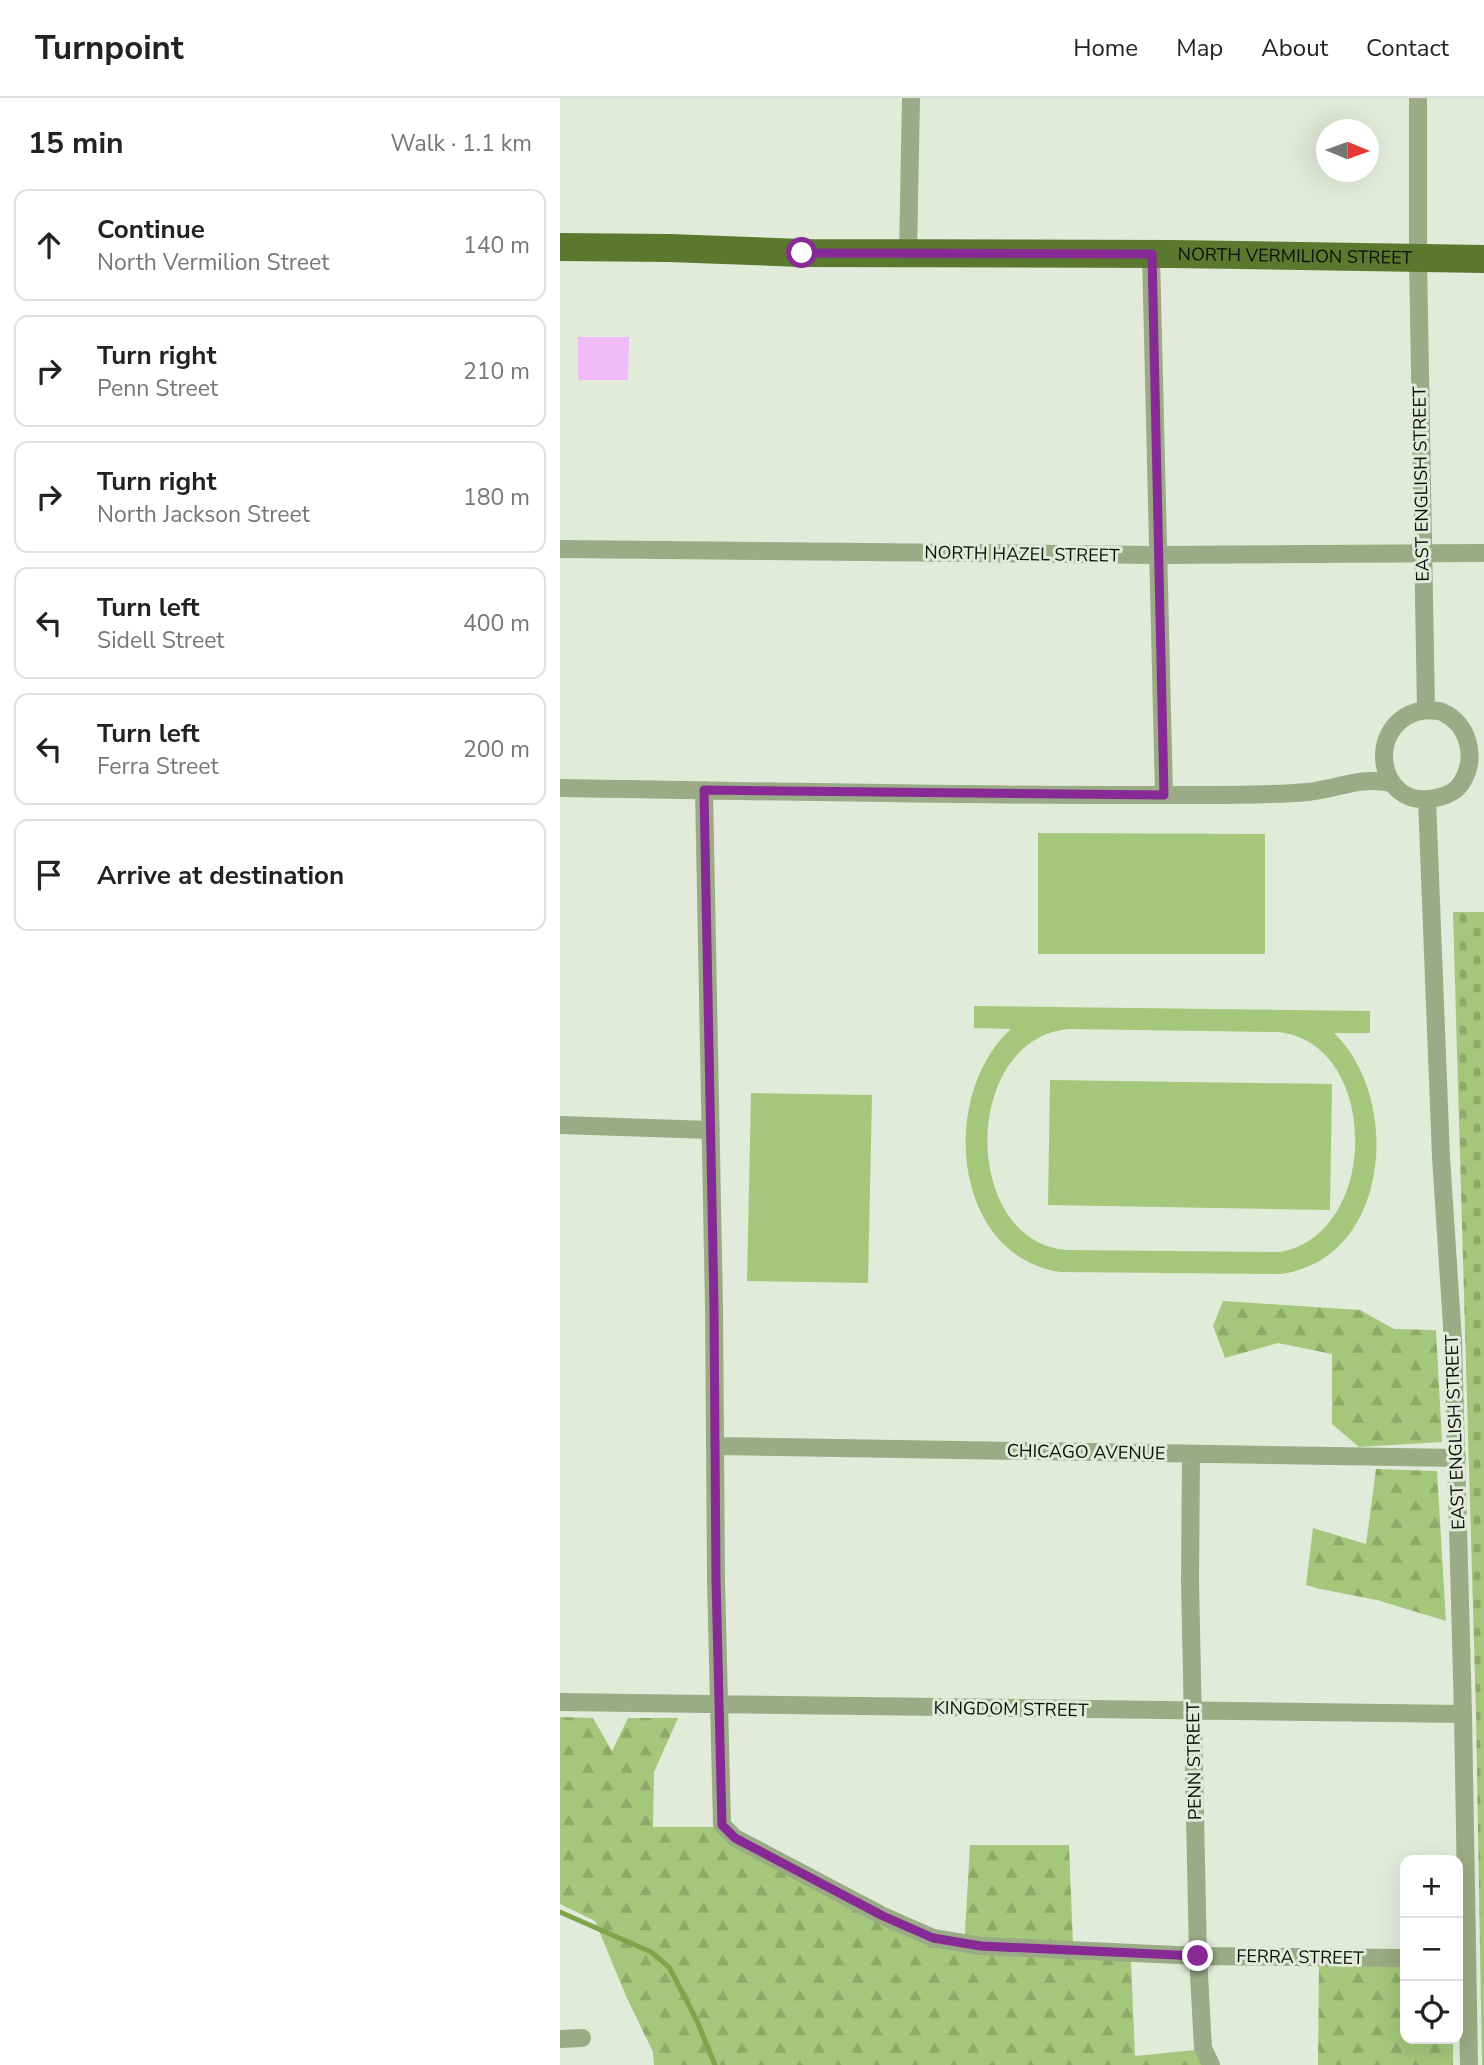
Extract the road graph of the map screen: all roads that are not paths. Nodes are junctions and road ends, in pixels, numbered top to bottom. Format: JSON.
{"nodes":[{"id":1,"x":911,"y":98,"type":"edge"},
{"id":2,"x":1418,"y":98,"type":"edge"},
{"id":3,"x":560,"y":247,"type":"edge"},
{"id":4,"x":908,"y":254,"type":"junction"},
{"id":5,"x":1152,"y":254,"type":"junction"},
{"id":6,"x":1418,"y":259,"type":"junction"},
{"id":7,"x":1484,"y":259,"type":"edge"},
{"id":8,"x":560,"y":549,"type":"edge"},
{"id":9,"x":1422,"y":552,"type":"junction"},
{"id":10,"x":1484,"y":553,"type":"edge"},
{"id":11,"x":1158,"y":555,"type":"junction"},
{"id":12,"x":1426,"y":710,"type":"junction"},
{"id":13,"x":1477,"y":752,"type":"edge"},
{"id":14,"x":1391,"y":783,"type":"junction"},
{"id":15,"x":560,"y":788,"type":"edge"},
{"id":16,"x":704,"y":790,"type":"junction"},
{"id":17,"x":1164,"y":795,"type":"junction"},
{"id":18,"x":1427,"y":800,"type":"junction"},
{"id":19,"x":560,"y":1125,"type":"edge"},
{"id":20,"x":711,"y":1130,"type":"junction"},
{"id":21,"x":716,"y":1446,"type":"junction"},
{"id":22,"x":1191,"y":1454,"type":"junction"},
{"id":23,"x":1457,"y":1458,"type":"junction"},
{"id":24,"x":560,"y":1702,"type":"edge"},
{"id":25,"x":719,"y":1703,"type":"junction"},
{"id":26,"x":1192,"y":1712,"type":"junction"},
{"id":27,"x":1463,"y":1714,"type":"junction"},
{"id":28,"x":1462,"y":1918,"type":"edge"},
{"id":29,"x":1198,"y":1956,"type":"junction"},
{"id":30,"x":1400,"y":1958,"type":"edge"},
{"id":31,"x":1463,"y":1974,"type":"edge"},
{"id":32,"x":582,"y":2038,"type":"dead end"},
{"id":33,"x":560,"y":2039,"type":"edge"},
{"id":34,"x":1211,"y":2065,"type":"edge"},
{"id":35,"x":1469,"y":2065,"type":"edge"}],
"edges":[{"from":1,"to":4,"type":"street"},
{"from":2,"to":6,"type":"street","name":"EAST ENGLISH STREET"},
{"from":3,"to":4,"type":"main road","name":"NORTH VERMILION STREET"},
{"from":4,"to":5,"type":"main road","name":"NORTH VERMILION STREET"},
{"from":5,"to":6,"type":"main road","name":"NORTH VERMILION STREET"},
{"from":5,"to":11,"type":"street"},
{"from":6,"to":7,"type":"main road","name":"NORTH VERMILION STREET"},
{"from":6,"to":9,"type":"street","name":"EAST ENGLISH STREET"},
{"from":8,"to":11,"type":"street","name":"NORTH HAZEL STREET"},
{"from":9,"to":10,"type":"street","name":"NORTH HAZEL STREET"},
{"from":9,"to":11,"type":"street","name":"NORTH HAZEL STREET"},
{"from":9,"to":12,"type":"street","name":"EAST ENGLISH STREET"},
{"from":11,"to":17,"type":"street"},
{"from":12,"to":13,"type":"street"},
{"from":12,"to":14,"type":"street"},
{"from":13,"to":18,"type":"street"},
{"from":14,"to":17,"type":"street"},
{"from":14,"to":18,"type":"street"},
{"from":15,"to":16,"type":"street"},
{"from":16,"to":17,"type":"street"},
{"from":16,"to":20,"type":"street"},
{"from":18,"to":23,"type":"street","name":"EAST ENGLISH STREET"},
{"from":19,"to":20,"type":"street"},
{"from":20,"to":21,"type":"street"},
{"from":21,"to":22,"type":"street","name":"CHICAGO AVENUE"},
{"from":21,"to":25,"type":"street"},
{"from":22,"to":23,"type":"street","name":"CHICAGO AVENUE"},
{"from":22,"to":26,"type":"street","name":"PENN STREET"},
{"from":23,"to":27,"type":"street","name":"EAST ENGLISH STREET"},
{"from":24,"to":25,"type":"street","name":"KINGDOM STREET"},
{"from":25,"to":26,"type":"street","name":"KINGDOM STREET"},
{"from":25,"to":29,"type":"street","name":"FERRA STREET"},
{"from":26,"to":27,"type":"street","name":"KINGDOM STREET"},
{"from":26,"to":29,"type":"street","name":"PENN STREET"},
{"from":27,"to":28,"type":"street","name":"EAST ENGLISH STREET"},
{"from":29,"to":30,"type":"street","name":"FERRA STREET"},
{"from":29,"to":34,"type":"street","name":"PENN STREET"},
{"from":31,"to":35,"type":"street","name":"EAST ENGLISH STREET"},
{"from":32,"to":33,"type":"street"}]}
